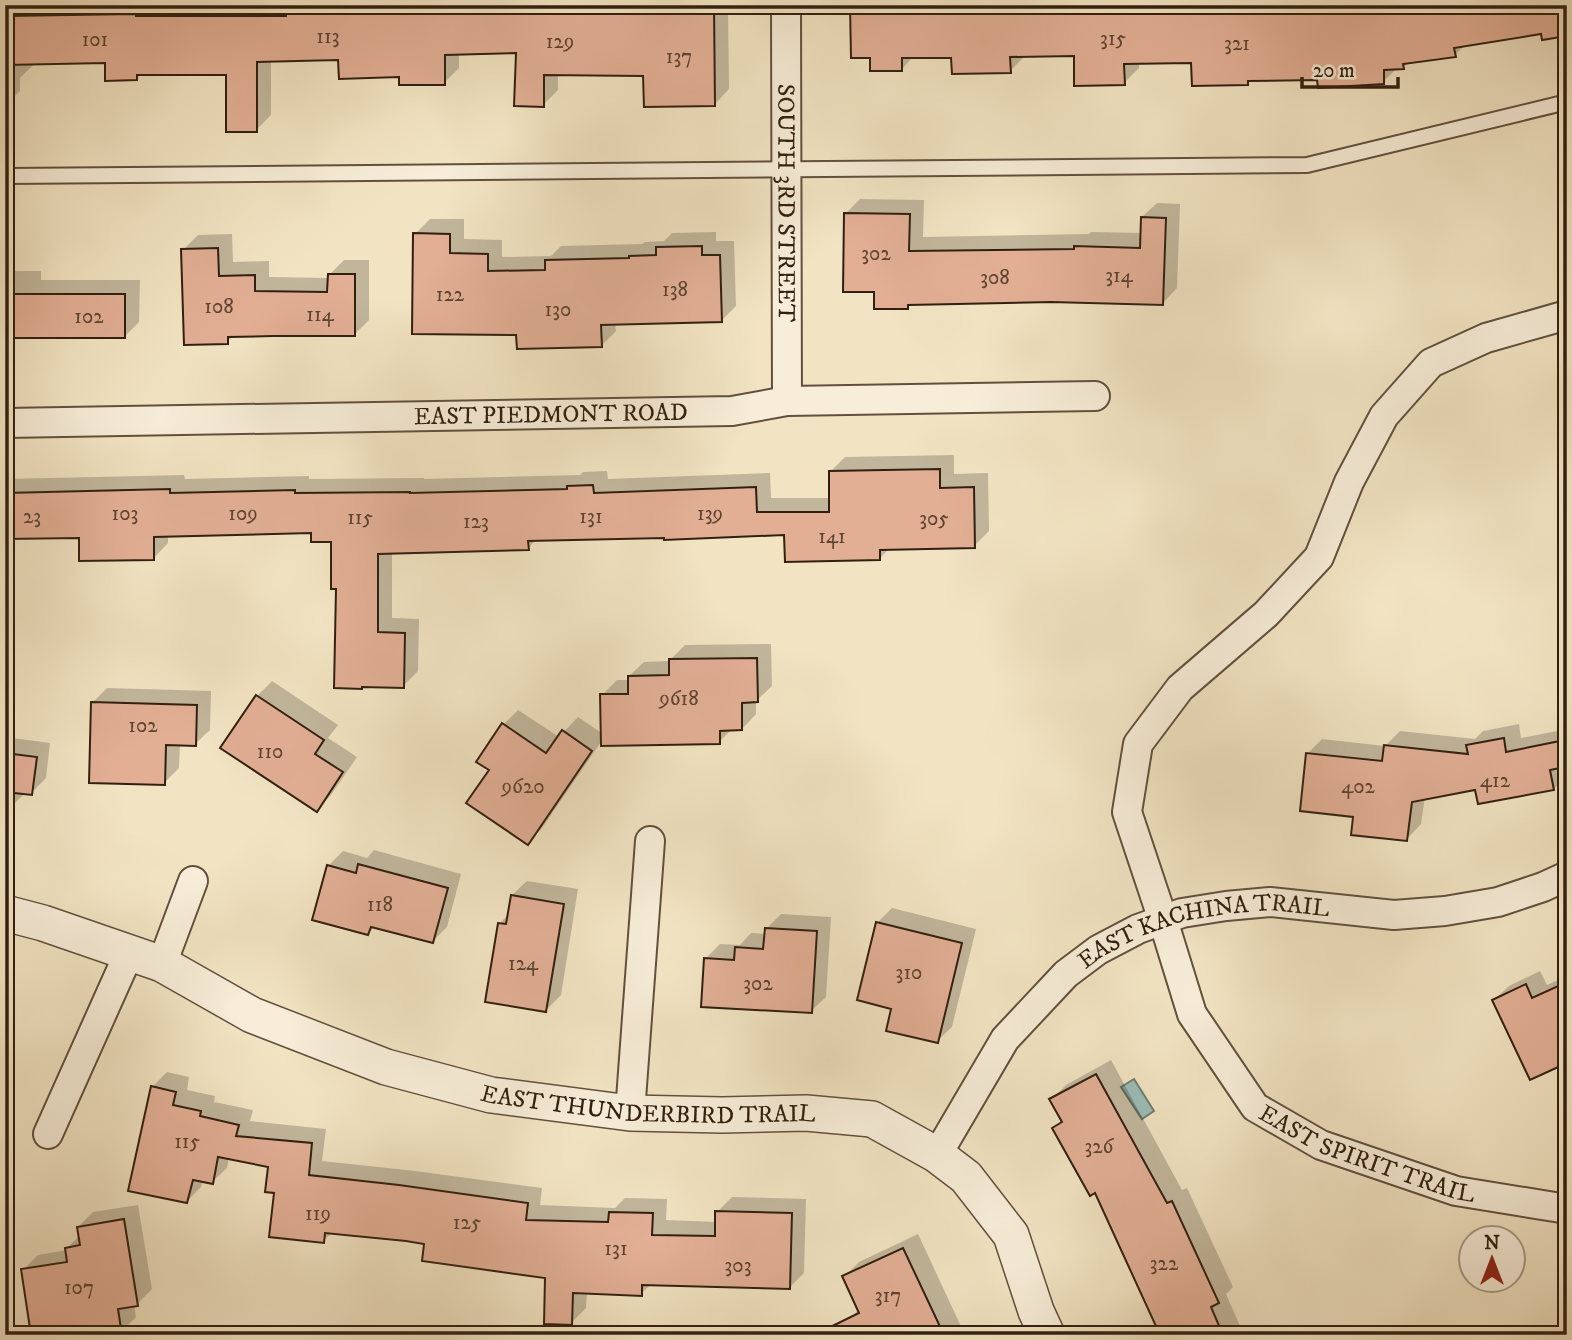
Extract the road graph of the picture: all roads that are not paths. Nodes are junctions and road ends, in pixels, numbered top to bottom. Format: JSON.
{"nodes":[{"id":1,"x":786,"y":5,"type":"edge"},
{"id":2,"x":1567,"y":102,"type":"edge"},
{"id":3,"x":787,"y":169,"type":"junction"},
{"id":4,"x":5,"y":176,"type":"edge"},
{"id":5,"x":1567,"y":315,"type":"edge"},
{"id":6,"x":1095,"y":396,"type":"dead end"},
{"id":7,"x":787,"y":401,"type":"junction"},
{"id":8,"x":5,"y":423,"type":"edge"},
{"id":9,"x":650,"y":841,"type":"dead end"},
{"id":10,"x":1567,"y":876,"type":"edge"},
{"id":11,"x":193,"y":881,"type":"dead end"},
{"id":12,"x":5,"y":913,"type":"edge"},
{"id":13,"x":1163,"y":920,"type":"junction"},
{"id":14,"x":129,"y":953,"type":"junction"},
{"id":15,"x":162,"y":964,"type":"junction"},
{"id":16,"x":630,"y":1113,"type":"junction"},
{"id":17,"x":48,"y":1134,"type":"dead end"},
{"id":18,"x":937,"y":1154,"type":"junction"},
{"id":19,"x":1567,"y":1209,"type":"edge"},
{"id":20,"x":1046,"y":1335,"type":"edge"}],
"edges":[{"from":1,"to":3,"type":"street","name":"SOUTH 3RD STREET"},
{"from":2,"to":3,"type":"lane"},
{"from":3,"to":4,"type":"lane"},
{"from":3,"to":7,"type":"street","name":"SOUTH 3RD STREET"},
{"from":5,"to":13,"type":"street"},
{"from":6,"to":7,"type":"street","name":"EAST PIEDMONT ROAD"},
{"from":7,"to":8,"type":"street","name":"EAST PIEDMONT ROAD"},
{"from":9,"to":16,"type":"street"},
{"from":10,"to":13,"type":"street","name":"EAST KACHINA TRAIL"},
{"from":11,"to":15,"type":"street"},
{"from":12,"to":14,"type":"street","name":"EAST THUNDERBIRD TRAIL"},
{"from":13,"to":18,"type":"street","name":"EAST KACHINA TRAIL"},
{"from":13,"to":19,"type":"street","name":"EAST SPIRIT TRAIL"},
{"from":14,"to":15,"type":"street","name":"EAST THUNDERBIRD TRAIL"},
{"from":14,"to":17,"type":"street"},
{"from":15,"to":16,"type":"street","name":"EAST THUNDERBIRD TRAIL"},
{"from":16,"to":18,"type":"street","name":"EAST THUNDERBIRD TRAIL"},
{"from":18,"to":20,"type":"street","name":"EAST THUNDERBIRD TRAIL"}]}
